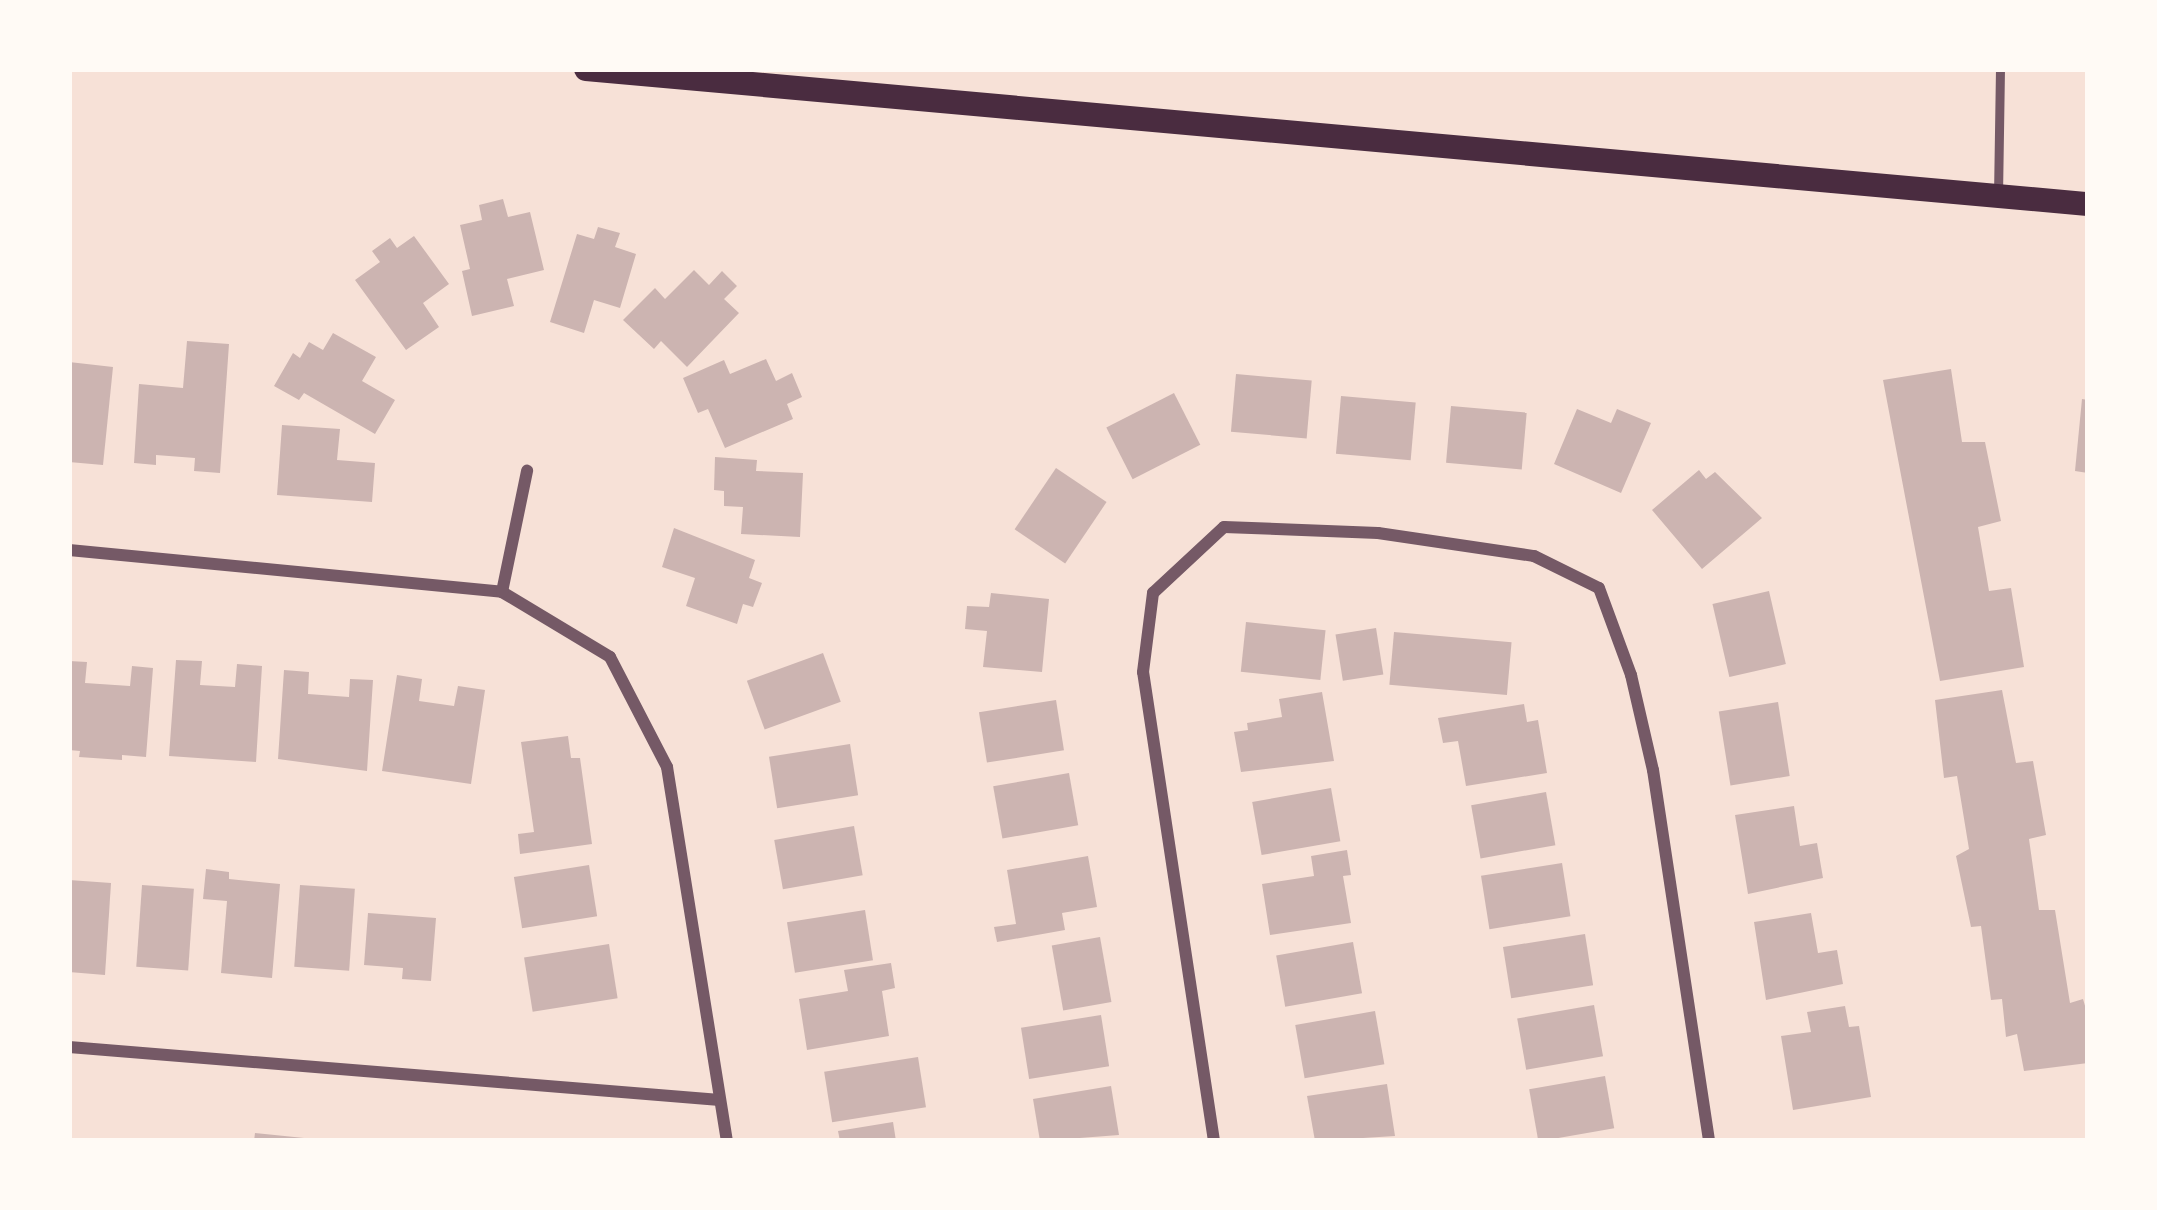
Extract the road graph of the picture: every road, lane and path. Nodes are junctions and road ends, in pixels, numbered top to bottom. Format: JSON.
{"nodes":[{"id":1,"x":586,"y":69,"type":"edge"},
{"id":2,"x":2000,"y":69,"type":"edge"},
{"id":3,"x":1998,"y":196,"type":"junction"},
{"id":4,"x":2088,"y":204,"type":"edge"},
{"id":5,"x":527,"y":471,"type":"dead end"},
{"id":6,"x":69,"y":550,"type":"edge"},
{"id":7,"x":502,"y":592,"type":"junction"},
{"id":8,"x":69,"y":1047,"type":"edge"},
{"id":9,"x":720,"y":1100,"type":"junction"},
{"id":10,"x":727,"y":1141,"type":"edge"},
{"id":11,"x":1214,"y":1141,"type":"edge"},
{"id":12,"x":1709,"y":1141,"type":"edge"}],
"edges":[{"from":1,"to":3,"type":"main road"},
{"from":2,"to":3,"type":"lane"},
{"from":3,"to":4,"type":"main road"},
{"from":5,"to":7,"type":"street"},
{"from":6,"to":7,"type":"street"},
{"from":7,"to":9,"type":"street"},
{"from":8,"to":9,"type":"street"},
{"from":9,"to":10,"type":"street"},
{"from":11,"to":12,"type":"street"}]}
